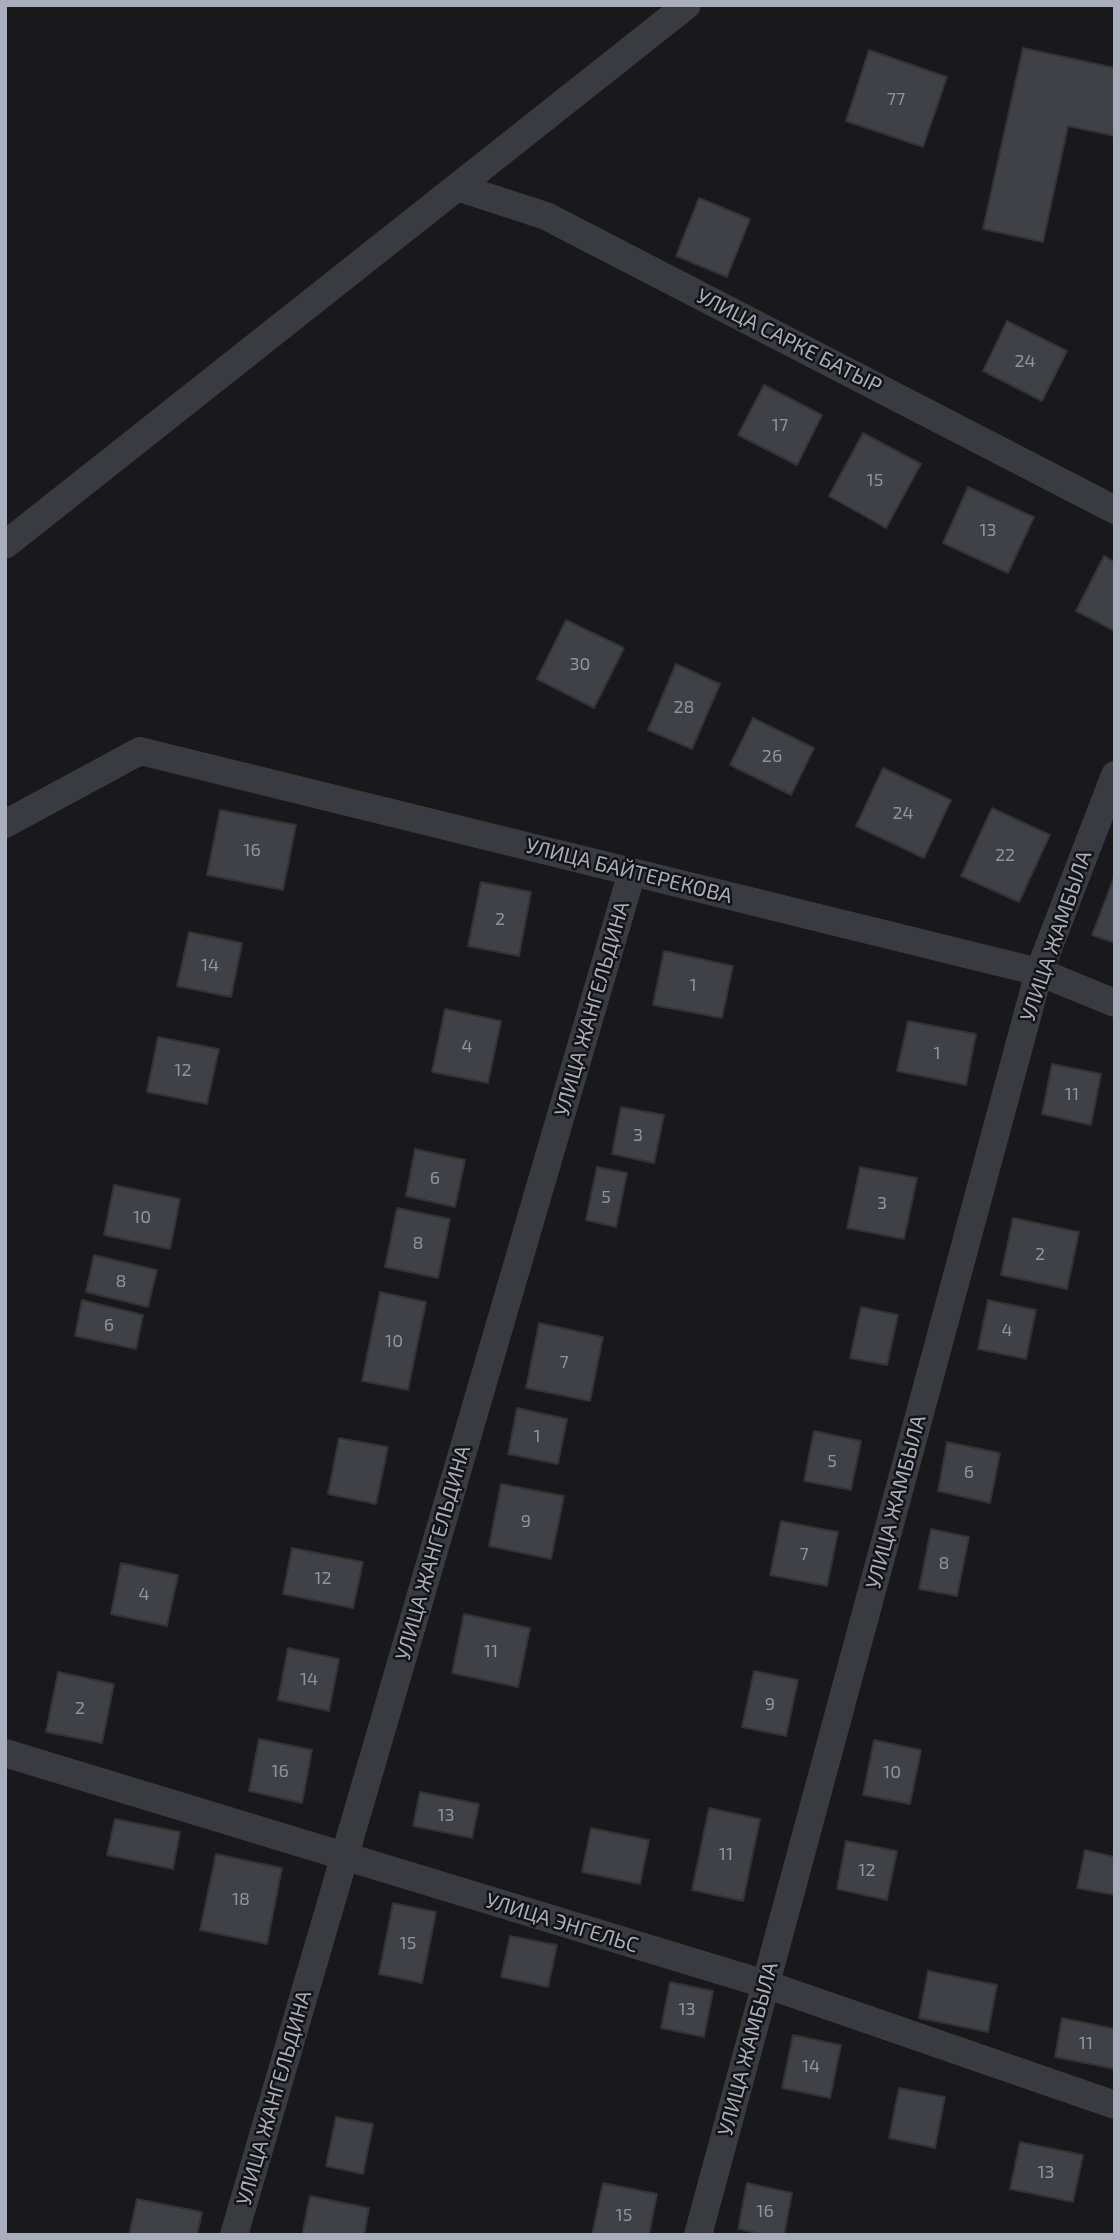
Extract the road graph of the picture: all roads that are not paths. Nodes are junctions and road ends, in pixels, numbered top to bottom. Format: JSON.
{"nodes":[{"id":1,"x":687,"y":5,"type":"edge"},
{"id":2,"x":457,"y":187,"type":"junction"},
{"id":3,"x":1115,"y":510,"type":"edge"},
{"id":4,"x":5,"y":545,"type":"edge"},
{"id":5,"x":1115,"y":775,"type":"edge"},
{"id":6,"x":5,"y":824,"type":"edge"},
{"id":7,"x":632,"y":872,"type":"junction"},
{"id":8,"x":1040,"y":972,"type":"junction"},
{"id":9,"x":1115,"y":1003,"type":"edge"},
{"id":10,"x":5,"y":1753,"type":"edge"},
{"id":11,"x":344,"y":1858,"type":"junction"},
{"id":12,"x":765,"y":1984,"type":"junction"},
{"id":13,"x":1115,"y":2105,"type":"edge"},
{"id":14,"x":234,"y":2235,"type":"edge"},
{"id":15,"x":698,"y":2235,"type":"edge"}],
"edges":[{"from":1,"to":2,"type":"street"},
{"from":2,"to":3,"type":"street","name":"УЛИЦА САРКЕ БАТЫР"},
{"from":2,"to":4,"type":"street"},
{"from":5,"to":8,"type":"street","name":"УЛИЦА ЖАМБЫЛА"},
{"from":6,"to":7,"type":"street","name":"УЛИЦА БАЙТЕРЕКОВА"},
{"from":7,"to":8,"type":"street","name":"УЛИЦА БАЙТЕРЕКОВА"},
{"from":7,"to":11,"type":"street","name":"УЛИЦА ЖАНГЕЛЬДИНА"},
{"from":8,"to":9,"type":"street","name":"УЛИЦА БАЙТЕРЕКОВА"},
{"from":8,"to":12,"type":"street","name":"УЛИЦА ЖАМБЫЛА"},
{"from":10,"to":11,"type":"street","name":"УЛИЦА ЭНГЕЛЬС"},
{"from":11,"to":12,"type":"street","name":"УЛИЦА ЭНГЕЛЬС"},
{"from":11,"to":14,"type":"street","name":"УЛИЦА ЖАНГЕЛЬДИНА"},
{"from":12,"to":13,"type":"street","name":"УЛИЦА ЭНГЕЛЬС"},
{"from":12,"to":15,"type":"street","name":"УЛИЦА ЖАМБЫЛА"}]}
